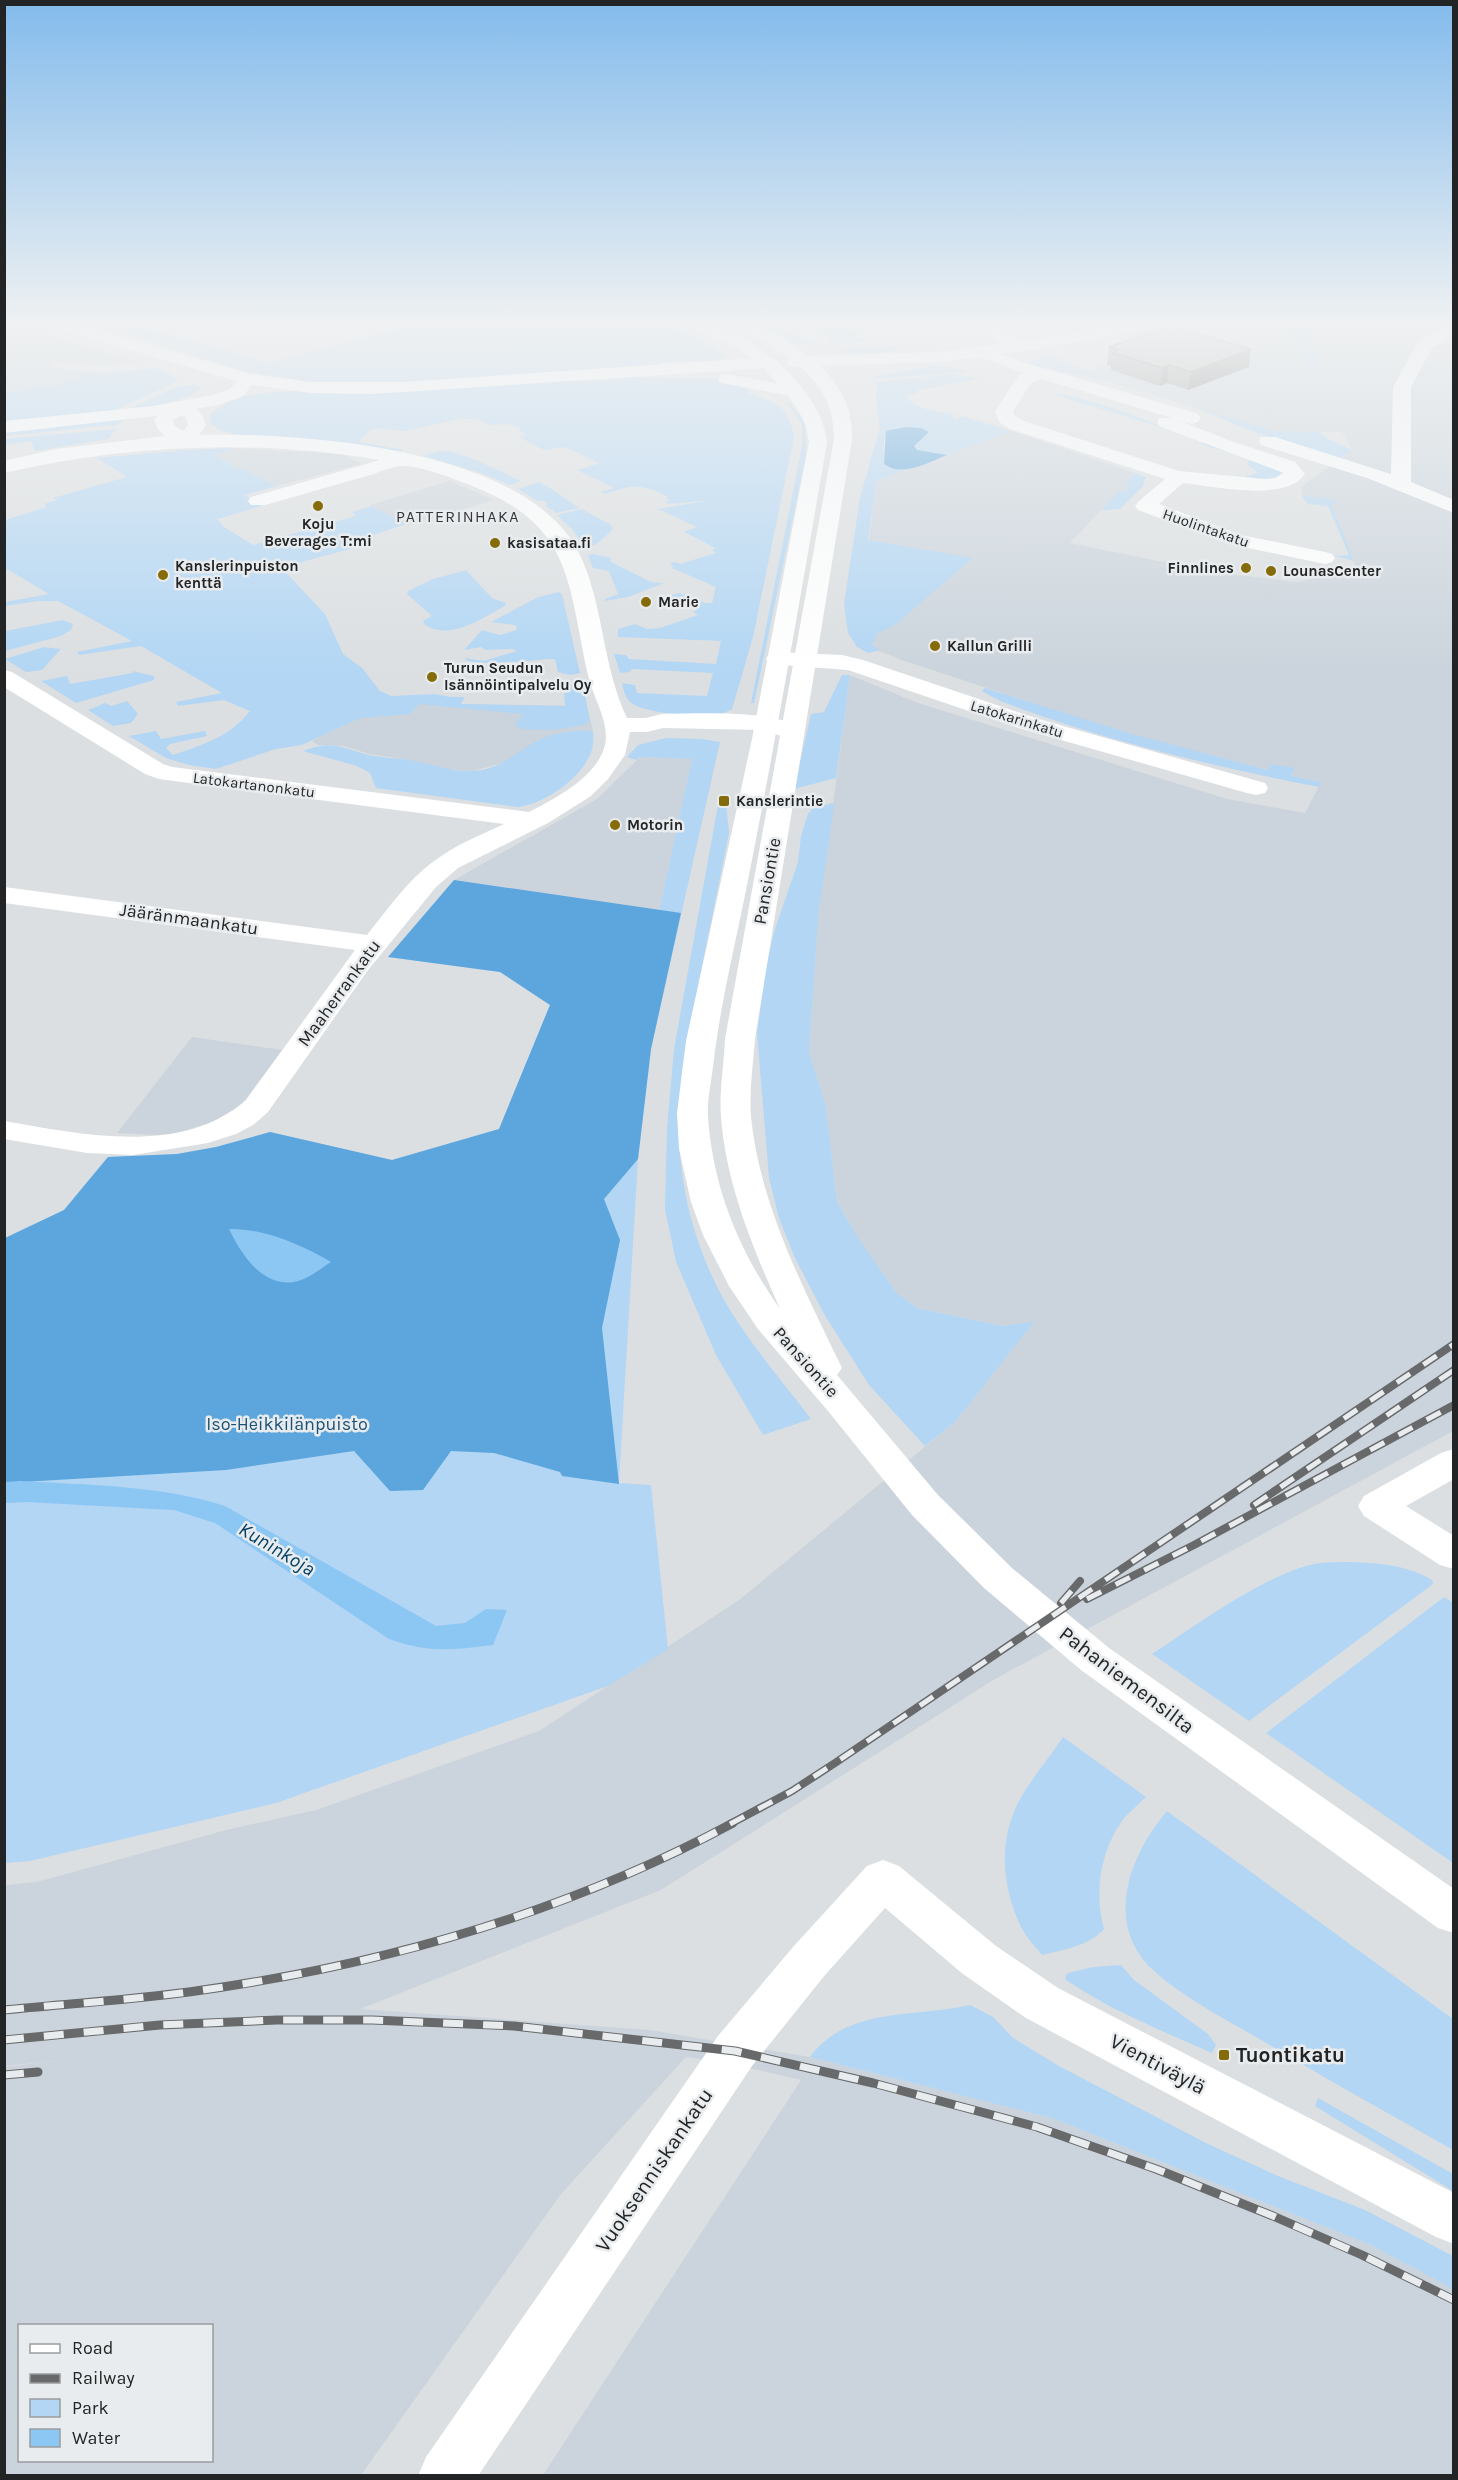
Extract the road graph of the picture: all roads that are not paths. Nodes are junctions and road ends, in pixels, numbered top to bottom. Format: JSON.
{"nodes":[{"id":1,"x":186,"y":441,"type":"joint"},
{"id":2,"x":818,"y":441,"type":"edge"},
{"id":3,"x":842,"y":441,"type":"edge"},
{"id":4,"x":1063,"y":441,"type":"edge"},
{"id":5,"x":1213,"y":441,"type":"edge"},
{"id":6,"x":1230,"y":441,"type":"edge"},
{"id":7,"x":1259,"y":441,"type":"edge"},
{"id":8,"x":1401,"y":441,"type":"edge"},
{"id":9,"x":403,"y":459,"type":"junction"},
{"id":10,"x":4,"y":467,"type":"edge"},
{"id":11,"x":1179,"y":477,"type":"junction"},
{"id":12,"x":1401,"y":486,"type":"junction"},
{"id":13,"x":258,"y":501,"type":"dead end"},
{"id":14,"x":1454,"y":507,"type":"edge"},
{"id":15,"x":1325,"y":558,"type":"dead end"},
{"id":16,"x":777,"y":659,"type":"junction"},
{"id":17,"x":805,"y":660,"type":"junction"},
{"id":18,"x":4,"y":677,"type":"edge"},
{"id":19,"x":618,"y":725,"type":"junction"},
{"id":20,"x":774,"y":732,"type":"junction"},
{"id":21,"x":1256,"y":788,"type":"dead end"},
{"id":22,"x":530,"y":820,"type":"junction"},
{"id":23,"x":4,"y":895,"type":"edge"},
{"id":24,"x":373,"y":944,"type":"junction"},
{"id":25,"x":4,"y":1130,"type":"edge"},
{"id":26,"x":841,"y":1402,"type":"junction"},
{"id":27,"x":1454,"y":1462,"type":"edge"},
{"id":28,"x":1454,"y":1556,"type":"edge"},
{"id":29,"x":883,"y":1879,"type":"joint"},
{"id":30,"x":1454,"y":1914,"type":"edge"},
{"id":31,"x":1454,"y":2220,"type":"edge"},
{"id":32,"x":445,"y":2475,"type":"edge"}],
"edges":[{"from":1,"to":9,"type":"street"},
{"from":1,"to":10,"type":"street"},
{"from":2,"to":16,"type":"street","name":"Pansiontie"},
{"from":3,"to":17,"type":"street","name":"Pansiontie"},
{"from":4,"to":11,"type":"street"},
{"from":5,"to":11,"type":"street"},
{"from":6,"to":12,"type":"street"},
{"from":7,"to":12,"type":"street"},
{"from":8,"to":12,"type":"street"},
{"from":9,"to":13,"type":"street"},
{"from":9,"to":19,"type":"street"},
{"from":11,"to":15,"type":"street","name":"Huolintakatu"},
{"from":12,"to":14,"type":"street"},
{"from":16,"to":17,"type":"street","name":"Latokarinkatu"},
{"from":16,"to":20,"type":"street","name":"Pansiontie"},
{"from":17,"to":20,"type":"street","name":"Pansiontie"},
{"from":17,"to":21,"type":"street","name":"Latokarinkatu"},
{"from":18,"to":22,"type":"street","name":"Latokartanonkatu"},
{"from":19,"to":20,"type":"street"},
{"from":19,"to":22,"type":"street","name":"Maaherrankatu"},
{"from":20,"to":26,"type":"street","name":"Pansiontie"},
{"from":20,"to":26,"type":"street","name":"Pansiontie"},
{"from":22,"to":24,"type":"street","name":"Maaherrankatu"},
{"from":23,"to":24,"type":"street","name":"Jääränmaankatu"},
{"from":24,"to":25,"type":"street","name":"Maaherrankatu"},
{"from":26,"to":30,"type":"street","name":"Pahaniemensilta"},
{"from":27,"to":28,"type":"street"},
{"from":29,"to":31,"type":"street","name":"Vientiväylä"},
{"from":29,"to":32,"type":"street","name":"Vuoksenniskankatu"}]}
